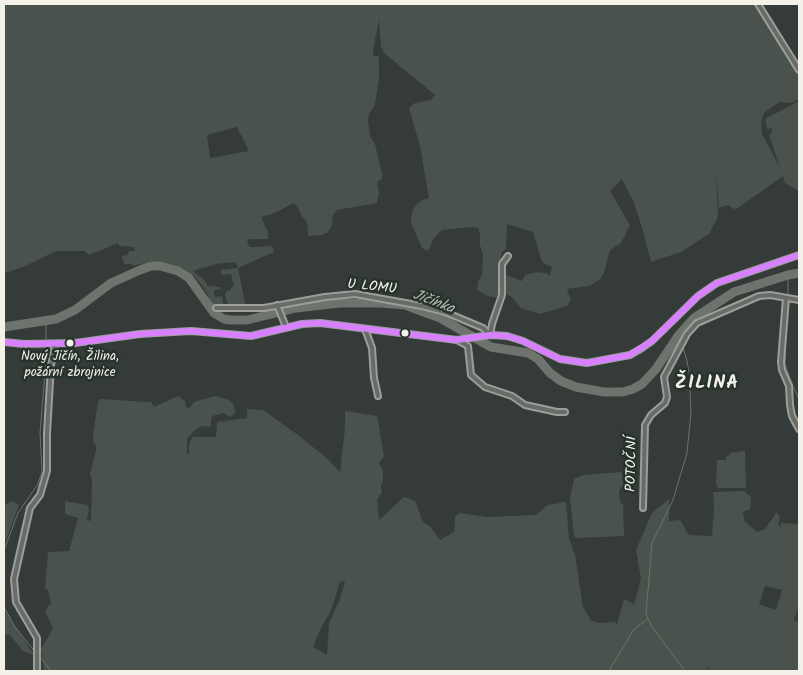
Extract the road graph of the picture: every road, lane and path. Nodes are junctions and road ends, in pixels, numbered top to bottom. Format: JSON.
{"nodes":[{"id":1,"x":758,"y":4,"type":"edge"},
{"id":2,"x":799,"y":70,"type":"edge"},
{"id":3,"x":799,"y":255,"type":"edge"},
{"id":4,"x":508,"y":256,"type":"dead end"},
{"id":5,"x":786,"y":298,"type":"junction"},
{"id":6,"x":799,"y":300,"type":"edge"},
{"id":7,"x":277,"y":305,"type":"junction"},
{"id":8,"x":216,"y":308,"type":"dead end"},
{"id":9,"x":286,"y":327,"type":"junction"},
{"id":10,"x":366,"y":329,"type":"junction"},
{"id":11,"x":487,"y":335,"type":"junction"},
{"id":12,"x":459,"y":339,"type":"junction"},
{"id":13,"x":4,"y":342,"type":"edge"},
{"id":14,"x":53,"y":344,"type":"junction"},
{"id":15,"x":378,"y":396,"type":"dead end"},
{"id":16,"x":565,"y":412,"type":"dead end"},
{"id":17,"x":799,"y":429,"type":"edge"},
{"id":18,"x":643,"y":508,"type":"dead end"},
{"id":19,"x":37,"y":671,"type":"edge"}],
"edges":[{"from":1,"to":2,"type":"street"},
{"from":3,"to":11,"type":"street"},
{"from":4,"to":11,"type":"street"},
{"from":5,"to":6,"type":"street","name":"POTOČNÍ"},
{"from":5,"to":17,"type":"street"},
{"from":5,"to":18,"type":"street","name":"POTOČNÍ"},
{"from":7,"to":8,"type":"street","name":"U LOMU"},
{"from":7,"to":9,"type":"street"},
{"from":7,"to":11,"type":"street","name":"U LOMU"},
{"from":9,"to":10,"type":"street"},
{"from":9,"to":14,"type":"street"},
{"from":10,"to":12,"type":"street"},
{"from":10,"to":15,"type":"street"},
{"from":11,"to":12,"type":"street"},
{"from":12,"to":16,"type":"street"},
{"from":13,"to":14,"type":"street"},
{"from":14,"to":19,"type":"street"}]}
